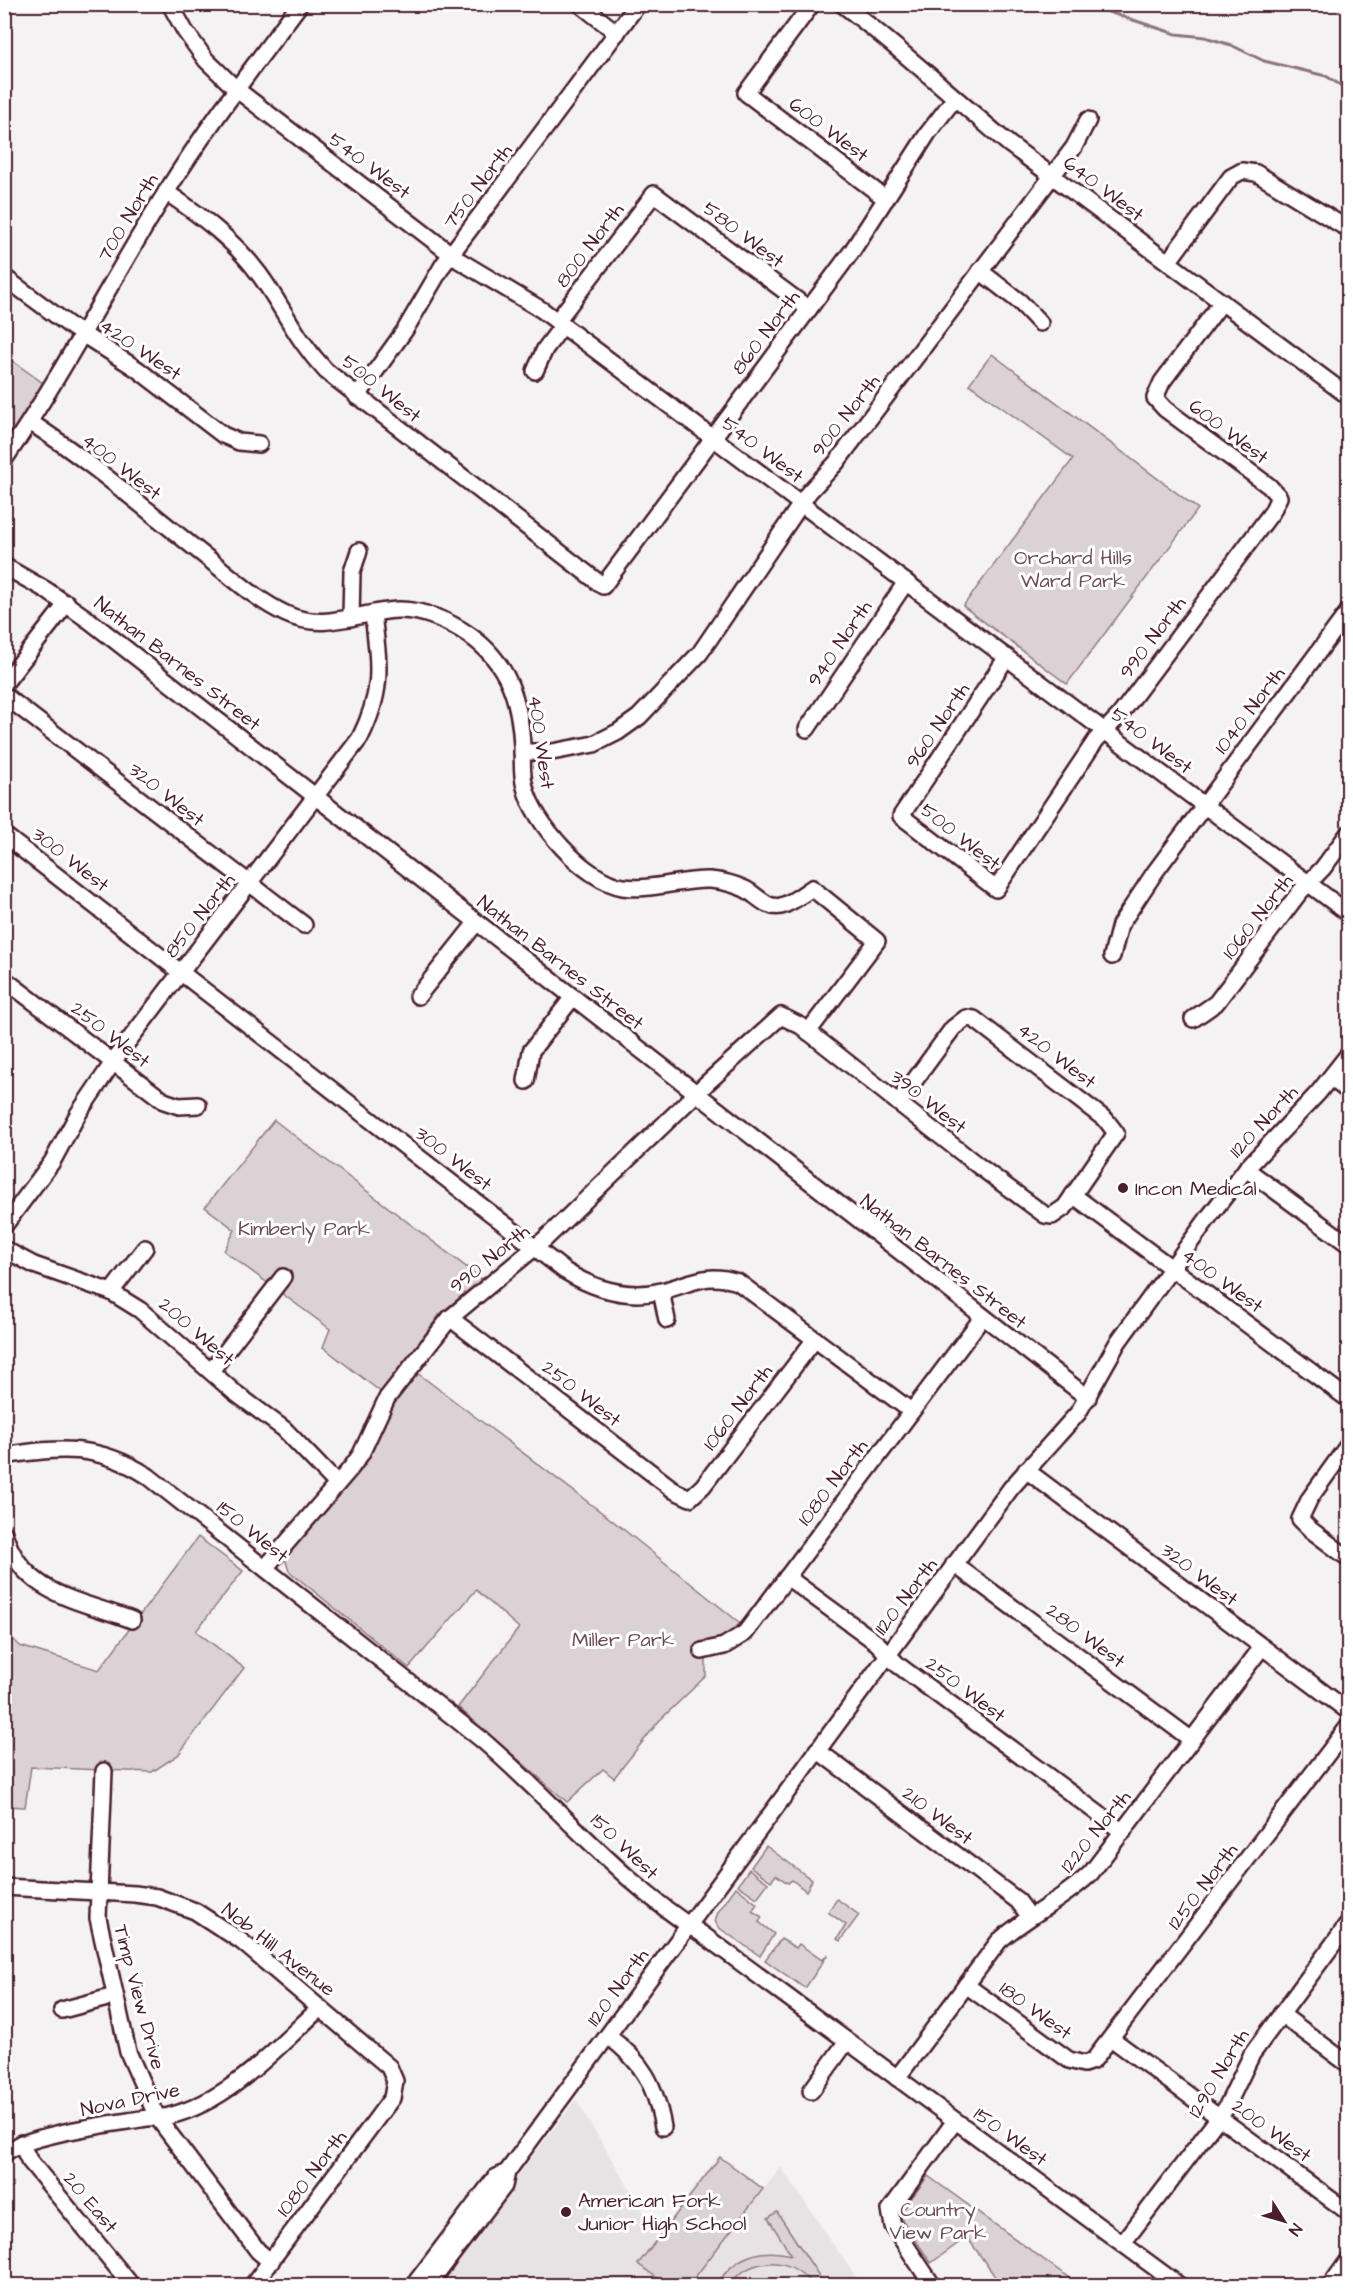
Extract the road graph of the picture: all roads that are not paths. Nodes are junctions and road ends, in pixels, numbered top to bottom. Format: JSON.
{"nodes":[{"id":1,"x":170,"y":4,"type":"edge"},
{"id":2,"x":300,"y":4,"type":"edge"},
{"id":3,"x":580,"y":4,"type":"edge"},
{"id":4,"x":639,"y":4,"type":"edge"},
{"id":5,"x":812,"y":4,"type":"edge"},
{"id":6,"x":842,"y":4,"type":"edge"},
{"id":7,"x":617,"y":33,"type":"junction"},
{"id":8,"x":236,"y":89,"type":"junction"},
{"id":9,"x":954,"y":98,"type":"junction"},
{"id":10,"x":1088,"y":120,"type":"dead end"},
{"id":11,"x":1052,"y":176,"type":"junction"},
{"id":12,"x":166,"y":192,"type":"junction"},
{"id":13,"x":654,"y":194,"type":"joint"},
{"id":14,"x":886,"y":199,"type":"junction"},
{"id":15,"x":1348,"y":229,"type":"edge"},
{"id":16,"x":451,"y":255,"type":"junction"},
{"id":17,"x":1168,"y":262,"type":"junction"},
{"id":18,"x":980,"y":272,"type":"junction"},
{"id":19,"x":4,"y":277,"type":"edge"},
{"id":20,"x":1222,"y":302,"type":"junction"},
{"id":21,"x":809,"y":309,"type":"junction"},
{"id":22,"x":560,"y":323,"type":"junction"},
{"id":23,"x":1040,"y":323,"type":"dead end"},
{"id":24,"x":82,"y":334,"type":"junction"},
{"id":25,"x":535,"y":371,"type":"dead end"},
{"id":26,"x":1348,"y":396,"type":"edge"},
{"id":27,"x":357,"y":397,"type":"junction"},
{"id":28,"x":30,"y":422,"type":"junction"},
{"id":29,"x":713,"y":438,"type":"junction"},
{"id":30,"x":259,"y":444,"type":"dead end"},
{"id":31,"x":4,"y":460,"type":"edge"},
{"id":32,"x":1279,"y":497,"type":"joint"},
{"id":33,"x":801,"y":503,"type":"junction"},
{"id":34,"x":359,"y":551,"type":"dead end"},
{"id":35,"x":4,"y":566,"type":"edge"},
{"id":36,"x":906,"y":582,"type":"junction"},
{"id":37,"x":603,"y":586,"type":"joint"},
{"id":38,"x":67,"y":603,"type":"junction"},
{"id":39,"x":1348,"y":612,"type":"edge"},
{"id":40,"x":373,"y":614,"type":"junction"},
{"id":41,"x":351,"y":618,"type":"junction"},
{"id":42,"x":1007,"y":657,"type":"junction"},
{"id":43,"x":4,"y":684,"type":"edge"},
{"id":44,"x":4,"y":695,"type":"edge"},
{"id":45,"x":807,"y":729,"type":"dead end"},
{"id":46,"x":1105,"y":731,"type":"junction"},
{"id":47,"x":522,"y":752,"type":"junction"},
{"id":48,"x":316,"y":797,"type":"junction"},
{"id":49,"x":1204,"y":805,"type":"junction"},
{"id":50,"x":901,"y":816,"type":"joint"},
{"id":51,"x":1348,"y":834,"type":"edge"},
{"id":52,"x":4,"y":835,"type":"edge"},
{"id":53,"x":1309,"y":883,"type":"junction"},
{"id":54,"x":250,"y":884,"type":"junction"},
{"id":55,"x":996,"y":889,"type":"joint"},
{"id":56,"x":1348,"y":913,"type":"edge"},
{"id":57,"x":476,"y":923,"type":"junction"},
{"id":58,"x":304,"y":926,"type":"dead end"},
{"id":59,"x":1112,"y":956,"type":"dead end"},
{"id":60,"x":182,"y":971,"type":"junction"},
{"id":61,"x":4,"y":979,"type":"edge"},
{"id":62,"x":418,"y":996,"type":"dead end"},
{"id":63,"x":573,"y":998,"type":"junction"},
{"id":64,"x":781,"y":1016,"type":"joint"},
{"id":65,"x":1193,"y":1019,"type":"dead end"},
{"id":66,"x":808,"y":1032,"type":"junction"},
{"id":67,"x":1348,"y":1055,"type":"edge"},
{"id":68,"x":114,"y":1063,"type":"junction"},
{"id":69,"x":1331,"y":1078,"type":"junction"},
{"id":70,"x":526,"y":1081,"type":"dead end"},
{"id":71,"x":1348,"y":1091,"type":"edge"},
{"id":72,"x":697,"y":1093,"type":"junction"},
{"id":73,"x":898,"y":1102,"type":"junction"},
{"id":74,"x":198,"y":1105,"type":"dead end"},
{"id":75,"x":1246,"y":1169,"type":"junction"},
{"id":76,"x":1073,"y":1195,"type":"junction"},
{"id":77,"x":4,"y":1226,"type":"edge"},
{"id":78,"x":1348,"y":1244,"type":"edge"},
{"id":79,"x":145,"y":1248,"type":"dead end"},
{"id":80,"x":536,"y":1248,"type":"junction"},
{"id":81,"x":4,"y":1249,"type":"edge"},
{"id":82,"x":1171,"y":1268,"type":"junction"},
{"id":83,"x":283,"y":1278,"type":"dead end"},
{"id":84,"x":661,"y":1291,"type":"junction"},
{"id":85,"x":111,"y":1292,"type":"junction"},
{"id":86,"x":450,"y":1318,"type":"junction"},
{"id":87,"x":982,"y":1318,"type":"junction"},
{"id":88,"x":667,"y":1320,"type":"dead end"},
{"id":89,"x":814,"y":1339,"type":"junction"},
{"id":90,"x":211,"y":1371,"type":"junction"},
{"id":91,"x":1088,"y":1398,"type":"junction"},
{"id":92,"x":1348,"y":1398,"type":"edge"},
{"id":93,"x":911,"y":1411,"type":"junction"},
{"id":94,"x":1348,"y":1445,"type":"edge"},
{"id":95,"x":4,"y":1456,"type":"edge"},
{"id":96,"x":1026,"y":1470,"type":"junction"},
{"id":97,"x":337,"y":1484,"type":"junction"},
{"id":98,"x":690,"y":1498,"type":"joint"},
{"id":99,"x":4,"y":1533,"type":"edge"},
{"id":100,"x":1348,"y":1558,"type":"edge"},
{"id":101,"x":954,"y":1564,"type":"junction"},
{"id":102,"x":266,"y":1568,"type":"junction"},
{"id":103,"x":787,"y":1577,"type":"junction"},
{"id":104,"x":132,"y":1620,"type":"dead end"},
{"id":105,"x":1262,"y":1647,"type":"junction"},
{"id":106,"x":702,"y":1651,"type":"dead end"},
{"id":107,"x":888,"y":1654,"type":"junction"},
{"id":108,"x":1348,"y":1711,"type":"edge"},
{"id":109,"x":1348,"y":1727,"type":"edge"},
{"id":110,"x":1192,"y":1740,"type":"junction"},
{"id":111,"x":817,"y":1750,"type":"junction"},
{"id":112,"x":104,"y":1771,"type":"dead end"},
{"id":113,"x":1123,"y":1832,"type":"junction"},
{"id":114,"x":4,"y":1887,"type":"edge"},
{"id":115,"x":99,"y":1890,"type":"junction"},
{"id":116,"x":1030,"y":1917,"type":"junction"},
{"id":117,"x":1348,"y":1924,"type":"edge"},
{"id":118,"x":689,"y":1926,"type":"junction"},
{"id":119,"x":966,"y":1985,"type":"junction"},
{"id":120,"x":115,"y":1996,"type":"junction"},
{"id":121,"x":320,"y":2008,"type":"junction"},
{"id":122,"x":62,"y":2010,"type":"dead end"},
{"id":123,"x":1281,"y":2014,"type":"junction"},
{"id":124,"x":608,"y":2036,"type":"junction"},
{"id":125,"x":1112,"y":2039,"type":"junction"},
{"id":126,"x":847,"y":2041,"type":"junction"},
{"id":127,"x":1084,"y":2064,"type":"joint"},
{"id":128,"x":1348,"y":2064,"type":"edge"},
{"id":129,"x":897,"y":2078,"type":"junction"},
{"id":130,"x":394,"y":2081,"type":"joint"},
{"id":131,"x":811,"y":2091,"type":"dead end"},
{"id":132,"x":158,"y":2117,"type":"junction"},
{"id":133,"x":1219,"y":2117,"type":"junction"},
{"id":134,"x":955,"y":2121,"type":"junction"},
{"id":135,"x":663,"y":2127,"type":"dead end"},
{"id":136,"x":21,"y":2143,"type":"junction"},
{"id":137,"x":4,"y":2154,"type":"edge"},
{"id":138,"x":507,"y":2172,"type":"junction"},
{"id":139,"x":1348,"y":2212,"type":"edge"},
{"id":140,"x":1123,"y":2243,"type":"junction"},
{"id":141,"x":1348,"y":2261,"type":"edge"},
{"id":142,"x":271,"y":2262,"type":"junction"},
{"id":143,"x":132,"y":2286,"type":"edge"},
{"id":144,"x":252,"y":2286,"type":"edge"},
{"id":145,"x":413,"y":2286,"type":"edge"},
{"id":146,"x":428,"y":2286,"type":"edge"},
{"id":147,"x":933,"y":2286,"type":"edge"},
{"id":148,"x":1180,"y":2286,"type":"edge"},
{"id":149,"x":1330,"y":2286,"type":"edge"}],
"edges":[{"from":1,"to":8,"type":"street","name":"540 West"},
{"from":2,"to":8,"type":"street","name":"700 North"},
{"from":3,"to":7,"type":"street"},
{"from":4,"to":7,"type":"street","name":"750 North"},
{"from":5,"to":14,"type":"street","name":"600 West"},
{"from":6,"to":9,"type":"street","name":"640 West"},
{"from":7,"to":16,"type":"street","name":"750 North"},
{"from":8,"to":12,"type":"street","name":"700 North"},
{"from":8,"to":16,"type":"street","name":"540 West"},
{"from":9,"to":11,"type":"street","name":"640 West"},
{"from":9,"to":14,"type":"street","name":"860 North"},
{"from":10,"to":11,"type":"street","name":"900 North"},
{"from":11,"to":17,"type":"street","name":"640 West"},
{"from":11,"to":18,"type":"street","name":"900 North"},
{"from":12,"to":24,"type":"street","name":"700 North"},
{"from":12,"to":27,"type":"street","name":"500 West"},
{"from":13,"to":21,"type":"street","name":"580 West"},
{"from":13,"to":22,"type":"street","name":"800 North"},
{"from":14,"to":21,"type":"street","name":"860 North"},
{"from":15,"to":17,"type":"street"},
{"from":16,"to":22,"type":"street","name":"540 West"},
{"from":16,"to":27,"type":"street","name":"750 North"},
{"from":17,"to":20,"type":"street","name":"640 West"},
{"from":18,"to":23,"type":"street"},
{"from":18,"to":33,"type":"street","name":"900 North"},
{"from":19,"to":24,"type":"street","name":"420 West"},
{"from":20,"to":26,"type":"street","name":"640 West"},
{"from":20,"to":32,"type":"street","name":"600 West"},
{"from":21,"to":29,"type":"street","name":"860 North"},
{"from":22,"to":25,"type":"street","name":"800 North"},
{"from":22,"to":29,"type":"street","name":"540 West"},
{"from":24,"to":28,"type":"street","name":"700 North"},
{"from":24,"to":30,"type":"street","name":"420 West"},
{"from":27,"to":37,"type":"street","name":"500 West"},
{"from":28,"to":31,"type":"street","name":"700 North"},
{"from":28,"to":41,"type":"street","name":"400 West"},
{"from":29,"to":33,"type":"street","name":"540 West"},
{"from":29,"to":37,"type":"street","name":"860 North"},
{"from":32,"to":46,"type":"street","name":"990 North"},
{"from":33,"to":36,"type":"street","name":"540 West"},
{"from":33,"to":47,"type":"street","name":"900 North"},
{"from":34,"to":41,"type":"street"},
{"from":35,"to":38,"type":"street","name":"Nathan Barnes Street"},
{"from":36,"to":42,"type":"street","name":"540 West"},
{"from":36,"to":45,"type":"street","name":"940 North"},
{"from":38,"to":43,"type":"street"},
{"from":38,"to":48,"type":"street","name":"Nathan Barnes Street"},
{"from":39,"to":49,"type":"street","name":"1040 North"},
{"from":40,"to":41,"type":"street","name":"400 West"},
{"from":40,"to":47,"type":"street","name":"400 West"},
{"from":40,"to":48,"type":"street","name":"850 North"},
{"from":42,"to":46,"type":"street","name":"540 West"},
{"from":42,"to":50,"type":"street","name":"960 North"},
{"from":44,"to":54,"type":"street","name":"320 West"},
{"from":46,"to":49,"type":"street","name":"540 West"},
{"from":46,"to":55,"type":"street","name":"990 North"},
{"from":47,"to":66,"type":"street","name":"400 West"},
{"from":48,"to":54,"type":"street","name":"850 North"},
{"from":48,"to":57,"type":"street","name":"Nathan Barnes Street"},
{"from":49,"to":53,"type":"street","name":"540 West"},
{"from":49,"to":59,"type":"street","name":"1040 North"},
{"from":50,"to":55,"type":"street","name":"500 West"},
{"from":51,"to":53,"type":"street","name":"1060 North"},
{"from":52,"to":60,"type":"street","name":"300 West"},
{"from":53,"to":56,"type":"street","name":"540 West"},
{"from":53,"to":65,"type":"street","name":"1060 North"},
{"from":54,"to":58,"type":"street","name":"320 West"},
{"from":54,"to":60,"type":"street","name":"850 North"},
{"from":57,"to":62,"type":"street"},
{"from":57,"to":63,"type":"street","name":"Nathan Barnes Street"},
{"from":60,"to":68,"type":"street","name":"850 North"},
{"from":60,"to":80,"type":"street","name":"300 West"},
{"from":61,"to":68,"type":"street","name":"250 West"},
{"from":63,"to":70,"type":"street"},
{"from":63,"to":72,"type":"street","name":"Nathan Barnes Street"},
{"from":64,"to":66,"type":"street","name":"390 West"},
{"from":64,"to":72,"type":"street","name":"990 North"},
{"from":66,"to":73,"type":"street","name":"390 West"},
{"from":67,"to":69,"type":"street","name":"1120 North"},
{"from":68,"to":74,"type":"street","name":"250 West"},
{"from":68,"to":77,"type":"street","name":"850 North"},
{"from":69,"to":71,"type":"street"},
{"from":69,"to":75,"type":"street","name":"1120 North"},
{"from":72,"to":80,"type":"street","name":"990 North"},
{"from":72,"to":87,"type":"street","name":"Nathan Barnes Street"},
{"from":73,"to":76,"type":"street","name":"390 West"},
{"from":73,"to":76,"type":"street","name":"420 West"},
{"from":75,"to":78,"type":"street"},
{"from":75,"to":82,"type":"street","name":"1120 North"},
{"from":76,"to":82,"type":"street","name":"400 West"},
{"from":79,"to":85,"type":"street"},
{"from":80,"to":84,"type":"street","name":"300 West"},
{"from":80,"to":86,"type":"street","name":"990 North"},
{"from":81,"to":85,"type":"street","name":"200 West"},
{"from":82,"to":91,"type":"street","name":"1120 North"},
{"from":82,"to":92,"type":"street","name":"400 West"},
{"from":83,"to":90,"type":"street"},
{"from":84,"to":88,"type":"street"},
{"from":84,"to":89,"type":"street","name":"300 West"},
{"from":85,"to":90,"type":"street","name":"200 West"},
{"from":86,"to":97,"type":"street","name":"990 North"},
{"from":86,"to":98,"type":"street","name":"250 West"},
{"from":87,"to":91,"type":"street","name":"Nathan Barnes Street"},
{"from":87,"to":93,"type":"street","name":"1080 North"},
{"from":89,"to":93,"type":"street","name":"300 West"},
{"from":89,"to":98,"type":"street","name":"1060 North"},
{"from":90,"to":97,"type":"street","name":"200 West"},
{"from":91,"to":96,"type":"street","name":"1120 North"},
{"from":93,"to":103,"type":"street","name":"1080 North"},
{"from":94,"to":100,"type":"street"},
{"from":95,"to":102,"type":"street","name":"150 West"},
{"from":96,"to":101,"type":"street","name":"1120 North"},
{"from":96,"to":105,"type":"street","name":"320 West"},
{"from":97,"to":102,"type":"street","name":"990 North"},
{"from":99,"to":104,"type":"street"},
{"from":101,"to":107,"type":"street","name":"1120 North"},
{"from":101,"to":110,"type":"street","name":"280 West"},
{"from":102,"to":118,"type":"street","name":"150 West"},
{"from":103,"to":106,"type":"street","name":"1080 North"},
{"from":103,"to":107,"type":"street","name":"250 West"},
{"from":105,"to":108,"type":"street","name":"320 West"},
{"from":105,"to":110,"type":"street","name":"1220 North"},
{"from":107,"to":111,"type":"street","name":"1120 North"},
{"from":107,"to":113,"type":"street","name":"250 West"},
{"from":109,"to":125,"type":"street","name":"1250 North"},
{"from":110,"to":113,"type":"street","name":"1220 North"},
{"from":111,"to":116,"type":"street","name":"210 West"},
{"from":111,"to":118,"type":"street","name":"1120 North"},
{"from":112,"to":115,"type":"street","name":"Timp View Drive"},
{"from":113,"to":116,"type":"street","name":"1220 North"},
{"from":114,"to":115,"type":"street","name":"Nob Hill Avenue"},
{"from":115,"to":120,"type":"street","name":"Timp View Drive"},
{"from":115,"to":121,"type":"street","name":"Nob Hill Avenue"},
{"from":116,"to":119,"type":"street","name":"1220 North"},
{"from":117,"to":123,"type":"street","name":"1290 North"},
{"from":118,"to":124,"type":"street","name":"1120 North"},
{"from":118,"to":126,"type":"street","name":"150 West"},
{"from":119,"to":127,"type":"street","name":"180 West"},
{"from":119,"to":129,"type":"street","name":"1220 North"},
{"from":120,"to":122,"type":"street"},
{"from":120,"to":132,"type":"street","name":"Timp View Drive"},
{"from":121,"to":130,"type":"street","name":"Nob Hill Avenue"},
{"from":121,"to":132,"type":"street","name":"Nova Drive"},
{"from":123,"to":128,"type":"street"},
{"from":123,"to":133,"type":"street","name":"1290 North"},
{"from":124,"to":135,"type":"street"},
{"from":124,"to":138,"type":"street","name":"1120 North"},
{"from":125,"to":127,"type":"street","name":"1250 North"},
{"from":125,"to":133,"type":"street","name":"200 West"},
{"from":126,"to":129,"type":"street","name":"150 West"},
{"from":126,"to":131,"type":"street"},
{"from":129,"to":134,"type":"street","name":"150 West"},
{"from":130,"to":142,"type":"street","name":"1080 North"},
{"from":132,"to":136,"type":"street","name":"Nova Drive"},
{"from":132,"to":142,"type":"street","name":"Timp View Drive"},
{"from":133,"to":139,"type":"street","name":"200 West"},
{"from":133,"to":140,"type":"street","name":"1290 North"},
{"from":134,"to":140,"type":"street","name":"150 West"},
{"from":134,"to":147,"type":"street"},
{"from":136,"to":137,"type":"street"},
{"from":136,"to":143,"type":"street","name":"20 East"},
{"from":138,"to":145,"type":"street","name":"1120 North"},
{"from":138,"to":146,"type":"street","name":"1120 North"},
{"from":140,"to":148,"type":"street","name":"150 West"},
{"from":141,"to":149,"type":"street"},
{"from":142,"to":144,"type":"street","name":"1080 North"}]}
